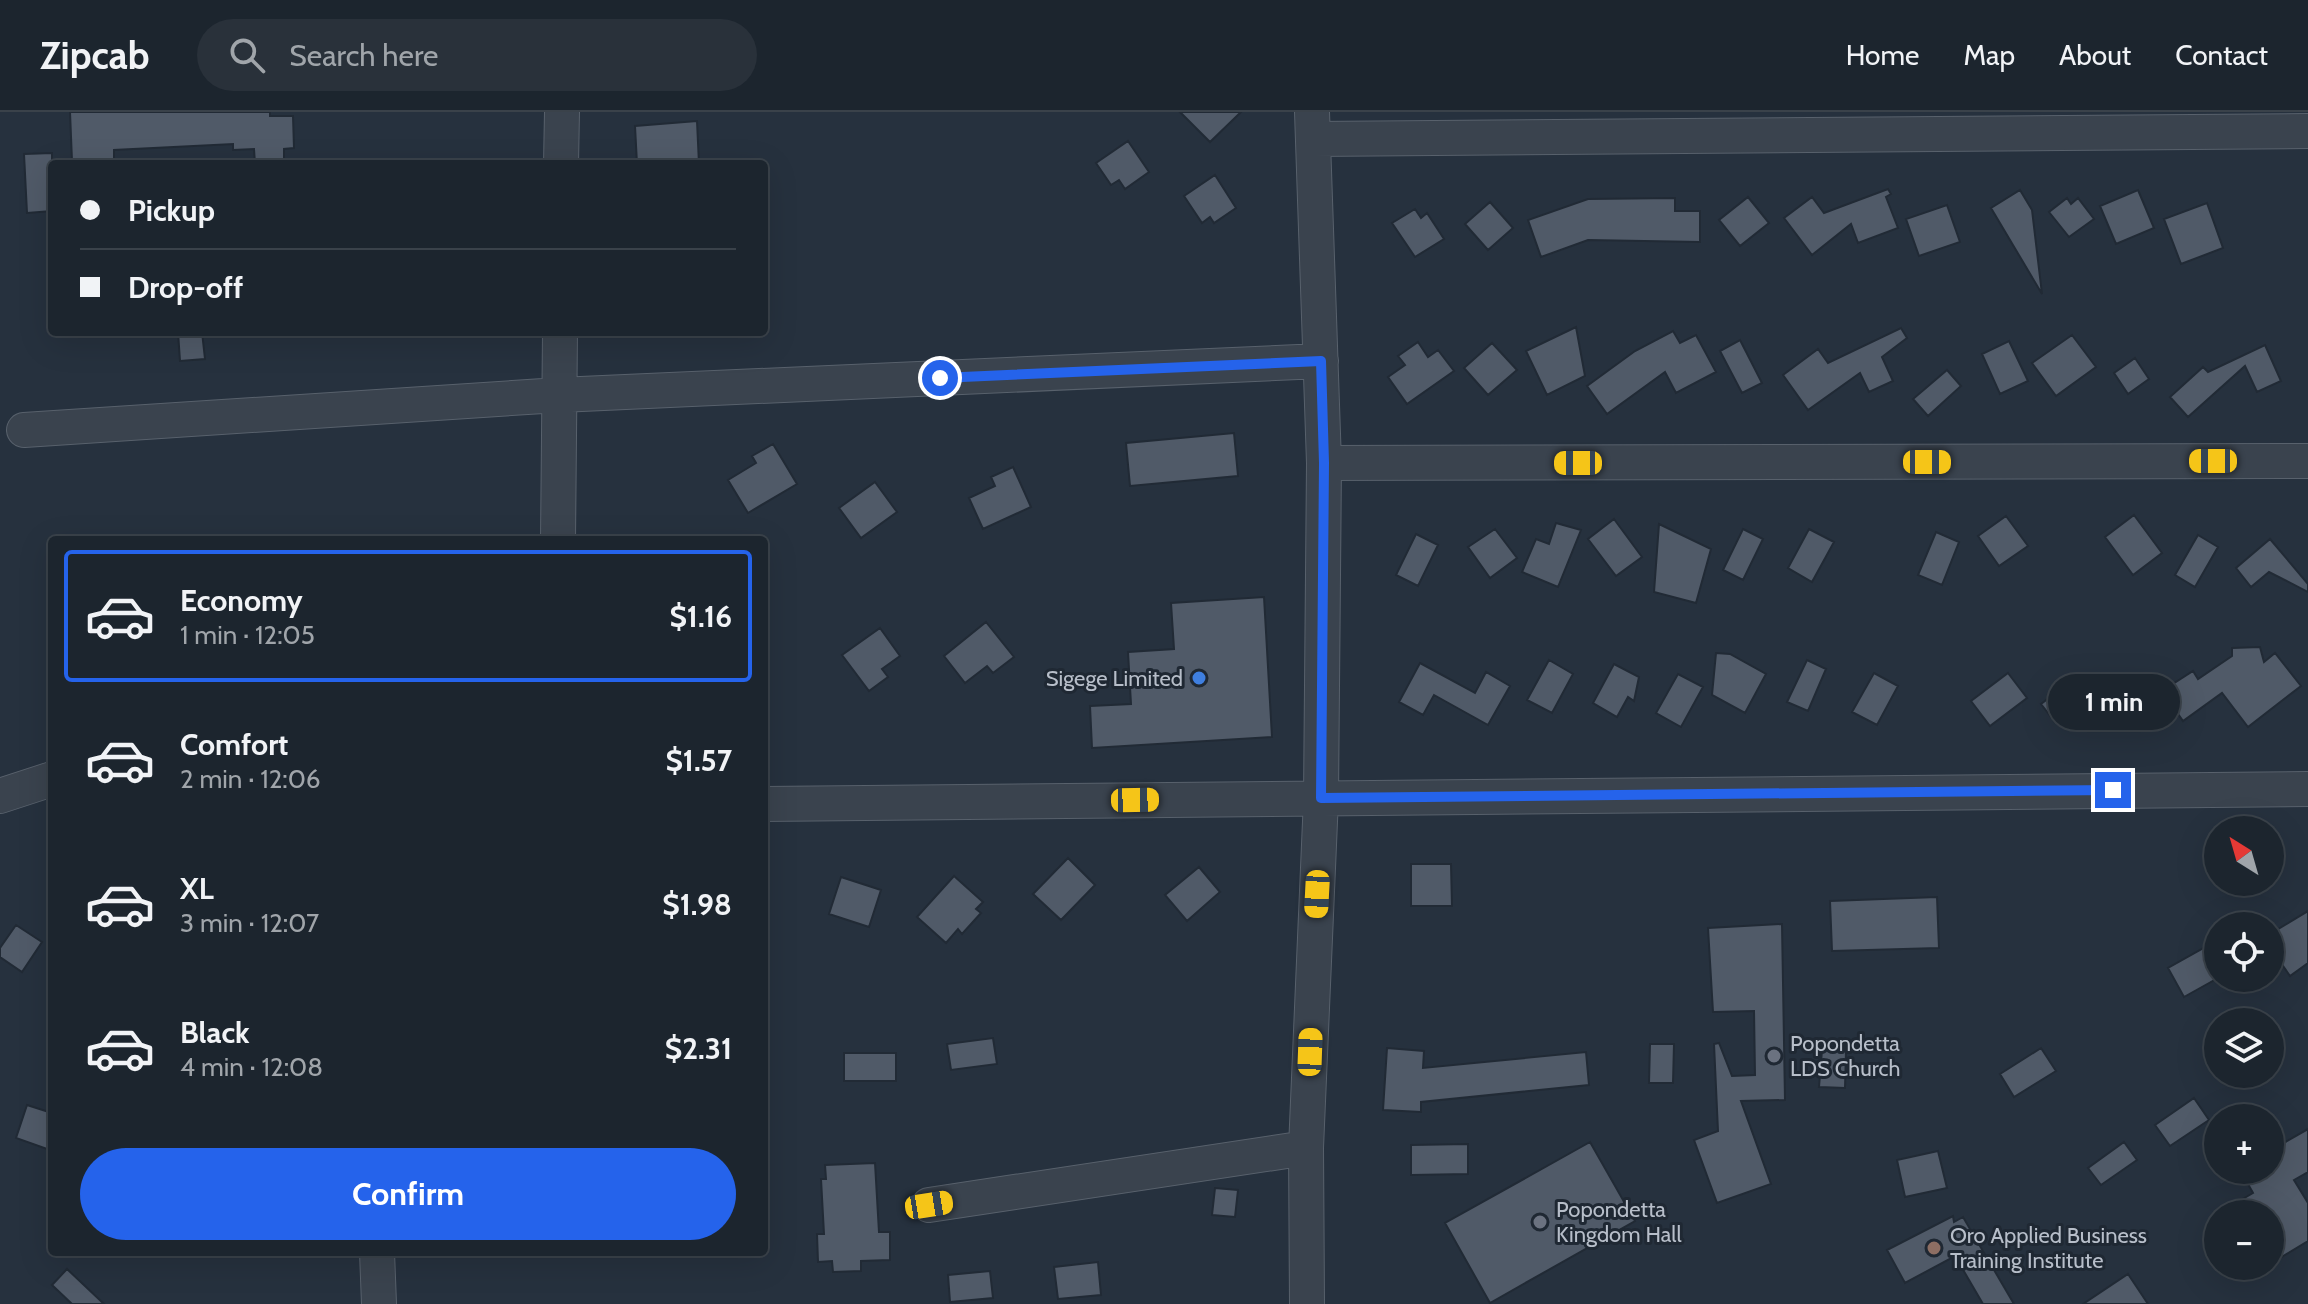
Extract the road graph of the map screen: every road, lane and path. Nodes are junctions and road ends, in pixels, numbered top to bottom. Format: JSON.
{"nodes":[{"id":1,"x":562,"y":112,"type":"edge"},
{"id":2,"x":1313,"y":126,"type":"edge"},
{"id":3,"x":2308,"y":131,"type":"edge"},
{"id":4,"x":561,"y":160,"type":"edge"},
{"id":5,"x":560,"y":336,"type":"edge"},
{"id":6,"x":1321,"y":361,"type":"junction"},
{"id":7,"x":559,"y":395,"type":"junction"},
{"id":8,"x":24,"y":430,"type":"dead end"},
{"id":9,"x":2308,"y":461,"type":"edge"},
{"id":10,"x":1324,"y":463,"type":"junction"},
{"id":11,"x":558,"y":536,"type":"edge"},
{"id":12,"x":48,"y":780,"type":"edge"},
{"id":13,"x":2308,"y":789,"type":"edge"},
{"id":14,"x":0,"y":796,"type":"edge"},
{"id":15,"x":1321,"y":798,"type":"junction"},
{"id":16,"x":768,"y":804,"type":"edge"},
{"id":17,"x":1306,"y":1148,"type":"junction"},
{"id":18,"x":929,"y":1205,"type":"dead end"},
{"id":19,"x":377,"y":1256,"type":"edge"},
{"id":20,"x":379,"y":1304,"type":"edge"},
{"id":21,"x":1307,"y":1304,"type":"edge"}],
"edges":[{"from":1,"to":4,"type":"street"},
{"from":2,"to":3,"type":"street"},
{"from":2,"to":6,"type":"street"},
{"from":5,"to":7,"type":"street"},
{"from":6,"to":7,"type":"street"},
{"from":6,"to":10,"type":"street"},
{"from":7,"to":8,"type":"street"},
{"from":7,"to":11,"type":"street"},
{"from":9,"to":10,"type":"street"},
{"from":10,"to":15,"type":"street"},
{"from":12,"to":14,"type":"street"},
{"from":13,"to":15,"type":"street"},
{"from":15,"to":16,"type":"street"},
{"from":15,"to":17,"type":"street"},
{"from":17,"to":18,"type":"street"},
{"from":17,"to":21,"type":"street"},
{"from":19,"to":20,"type":"street"}]}
